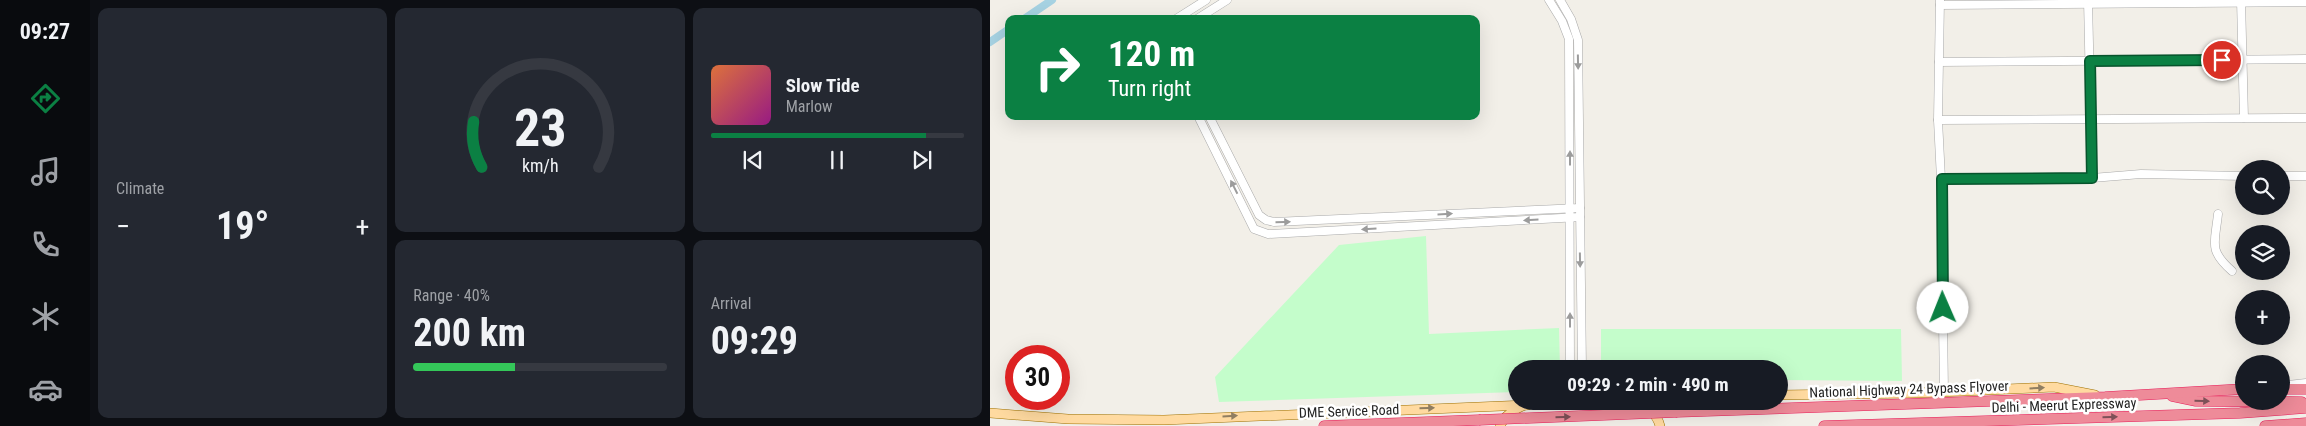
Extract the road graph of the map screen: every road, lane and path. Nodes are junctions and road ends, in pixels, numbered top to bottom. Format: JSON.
{"nodes":[{"id":1,"x":1206,"y":0,"type":"edge"},
{"id":2,"x":1227,"y":0,"type":"edge"},
{"id":3,"x":1549,"y":0,"type":"edge"},
{"id":4,"x":1560,"y":0,"type":"edge"},
{"id":5,"x":2241,"y":1,"type":"edge"},
{"id":6,"x":2088,"y":2,"type":"edge"},
{"id":7,"x":2306,"y":2,"type":"edge"},
{"id":8,"x":1940,"y":3,"type":"edge"},
{"id":9,"x":1182,"y":15,"type":"edge"},
{"id":10,"x":1203,"y":15,"type":"edge"},
{"id":11,"x":2306,"y":59,"type":"edge"},
{"id":12,"x":2241,"y":60,"type":"junction"},
{"id":13,"x":2090,"y":61,"type":"junction"},
{"id":14,"x":1939,"y":62,"type":"junction"},
{"id":15,"x":2244,"y":118,"type":"junction"},
{"id":16,"x":2306,"y":118,"type":"edge"},
{"id":17,"x":2091,"y":119,"type":"junction"},
{"id":18,"x":1200,"y":120,"type":"edge"},
{"id":19,"x":1211,"y":120,"type":"edge"},
{"id":20,"x":1938,"y":120,"type":"junction"},
{"id":21,"x":2235,"y":176,"type":"edge"},
{"id":22,"x":2290,"y":176,"type":"edge"},
{"id":23,"x":2306,"y":176,"type":"edge"},
{"id":24,"x":2092,"y":178,"type":"junction"},
{"id":25,"x":1942,"y":179,"type":"junction"},
{"id":26,"x":1570,"y":208,"type":"junction"},
{"id":27,"x":1580,"y":208,"type":"junction"},
{"id":28,"x":2218,"y":214,"type":"dead end"},
{"id":29,"x":1580,"y":217,"type":"junction"},
{"id":30,"x":1570,"y":218,"type":"junction"},
{"id":31,"x":2232,"y":271,"type":"dead end"},
{"id":32,"x":1570,"y":360,"type":"edge"},
{"id":33,"x":1582,"y":360,"type":"edge"},
{"id":34,"x":2306,"y":383,"type":"edge"},
{"id":35,"x":2290,"y":386,"type":"edge"},
{"id":36,"x":2290,"y":388,"type":"edge"},
{"id":37,"x":2235,"y":389,"type":"edge"},
{"id":38,"x":2306,"y":389,"type":"edge"},
{"id":39,"x":1944,"y":392,"type":"junction"},
{"id":40,"x":2154,"y":393,"type":"junction"},
{"id":41,"x":1788,"y":395,"type":"edge"},
{"id":42,"x":2105,"y":397,"type":"junction"},
{"id":43,"x":2306,"y":402,"type":"edge"},
{"id":44,"x":1508,"y":406,"type":"edge"},
{"id":45,"x":2306,"y":408,"type":"edge"},
{"id":46,"x":1514,"y":410,"type":"edge"},
{"id":47,"x":1650,"y":410,"type":"edge"},
{"id":48,"x":990,"y":413,"type":"edge"},
{"id":49,"x":1190,"y":422,"type":"edge"},
{"id":50,"x":1164,"y":423,"type":"edge"},
{"id":51,"x":2306,"y":423,"type":"edge"},
{"id":52,"x":1324,"y":426,"type":"edge"},
{"id":53,"x":1500,"y":426,"type":"edge"},
{"id":54,"x":1660,"y":426,"type":"edge"},
{"id":55,"x":1824,"y":426,"type":"edge"},
{"id":56,"x":2265,"y":426,"type":"edge"}],
"edges":[{"from":1,"to":9,"type":"street"},
{"from":2,"to":10,"type":"street"},
{"from":26,"to":3,"type":"street","one_way":true},
{"from":4,"to":27,"type":"street","one_way":true},
{"from":5,"to":6,"type":"street"},
{"from":5,"to":7,"type":"street"},
{"from":5,"to":12,"type":"street"},
{"from":6,"to":8,"type":"street"},
{"from":6,"to":13,"type":"street"},
{"from":8,"to":14,"type":"street"},
{"from":11,"to":12,"type":"street"},
{"from":12,"to":13,"type":"street"},
{"from":12,"to":15,"type":"street"},
{"from":13,"to":14,"type":"street"},
{"from":13,"to":17,"type":"street"},
{"from":14,"to":20,"type":"street"},
{"from":15,"to":16,"type":"street"},
{"from":15,"to":17,"type":"street"},
{"from":17,"to":20,"type":"street"},
{"from":17,"to":24,"type":"street"},
{"from":30,"to":18,"type":"street","one_way":true},
{"from":19,"to":26,"type":"street","one_way":true},
{"from":20,"to":25,"type":"street"},
{"from":21,"to":24,"type":"street"},
{"from":22,"to":23,"type":"street"},
{"from":24,"to":25,"type":"street"},
{"from":25,"to":39,"type":"street"},
{"from":26,"to":27,"type":"street"},
{"from":26,"to":30,"type":"street"},
{"from":27,"to":29,"type":"street"},
{"from":28,"to":31,"type":"street"},
{"from":29,"to":30,"type":"street"},
{"from":29,"to":33,"type":"street","one_way":true},
{"from":32,"to":30,"type":"street","one_way":true},
{"from":34,"to":35,"type":"street"},
{"from":36,"to":38,"type":"highway"},
{"from":37,"to":40,"type":"highway"},
{"from":39,"to":41,"type":"main road"},
{"from":39,"to":42,"type":"main road","one_way":true},
{"from":40,"to":42,"type":"highway","name":"National Highway 24 Bypass Flyover"},
{"from":40,"to":43,"type":"highway","one_way":true},
{"from":52,"to":42,"type":"highway","name":"National Highway 24 Bypass Flyover","one_way":true,"bridge":true},
{"from":49,"to":44,"type":"main road","name":"DME Service Road","one_way":true},
{"from":55,"to":45,"type":"highway","name":"Delhi - Meerut Expressway","one_way":true},
{"from":46,"to":53,"type":"main road"},
{"from":47,"to":54,"type":"main road"},
{"from":48,"to":50,"type":"main road","name":"DME Service Road"},
{"from":49,"to":50,"type":"main road","name":"DME Service Road"},
{"from":51,"to":56,"type":"highway"}]}
